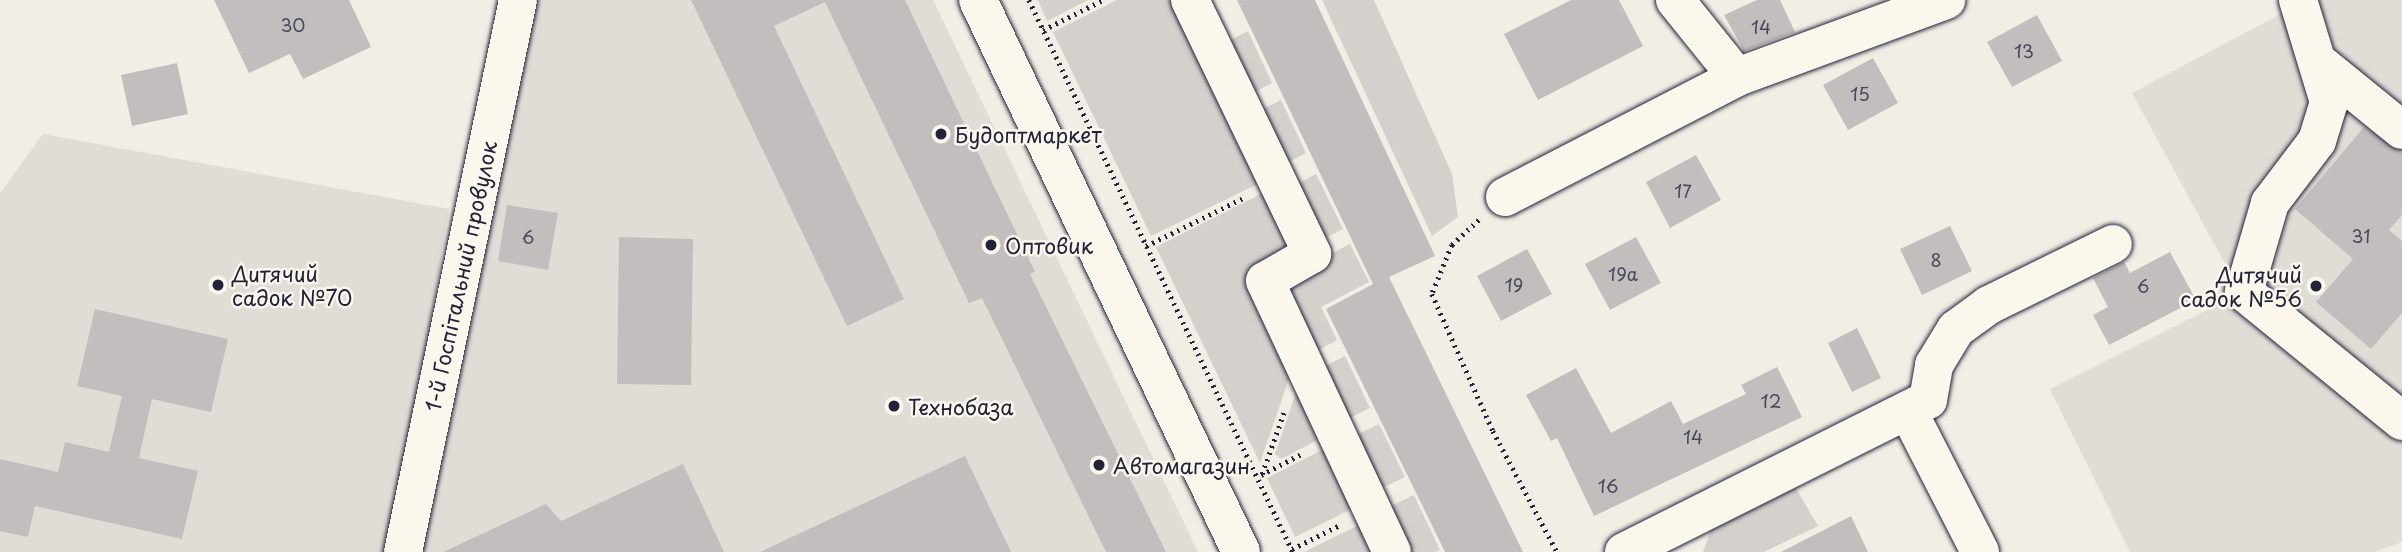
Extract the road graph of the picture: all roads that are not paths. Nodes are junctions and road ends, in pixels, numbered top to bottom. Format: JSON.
{"nodes":[{"id":1,"x":518,"y":0,"type":"edge"},
{"id":2,"x":978,"y":0,"type":"edge"},
{"id":3,"x":1190,"y":0,"type":"edge"},
{"id":4,"x":1675,"y":0,"type":"edge"},
{"id":5,"x":2298,"y":0,"type":"edge"},
{"id":6,"x":1930,"y":3,"type":"edge"},
{"id":7,"x":2317,"y":61,"type":"junction"},
{"id":8,"x":1737,"y":77,"type":"junction"},
{"id":9,"x":2402,"y":130,"type":"edge"},
{"id":10,"x":1505,"y":197,"type":"road end"},
{"id":11,"x":2113,"y":244,"type":"dead end"},
{"id":12,"x":1908,"y":411,"type":"junction"},
{"id":13,"x":2402,"y":421,"type":"edge"},
{"id":14,"x":1679,"y":540,"type":"edge"},
{"id":15,"x":403,"y":552,"type":"edge"},
{"id":16,"x":1241,"y":552,"type":"edge"},
{"id":17,"x":1392,"y":552,"type":"edge"},
{"id":18,"x":1624,"y":552,"type":"edge"},
{"id":19,"x":1980,"y":552,"type":"edge"}],
"edges":[{"from":1,"to":15,"type":"street","name":"1-й Госпітальний провулок"},
{"from":2,"to":16,"type":"street"},
{"from":3,"to":17,"type":"street"},
{"from":4,"to":8,"type":"street"},
{"from":5,"to":7,"type":"street"},
{"from":6,"to":8,"type":"street"},
{"from":7,"to":9,"type":"street"},
{"from":7,"to":13,"type":"street"},
{"from":8,"to":10,"type":"street"},
{"from":11,"to":12,"type":"street"},
{"from":12,"to":14,"type":"street"},
{"from":12,"to":19,"type":"street"},
{"from":14,"to":18,"type":"street"}]}
